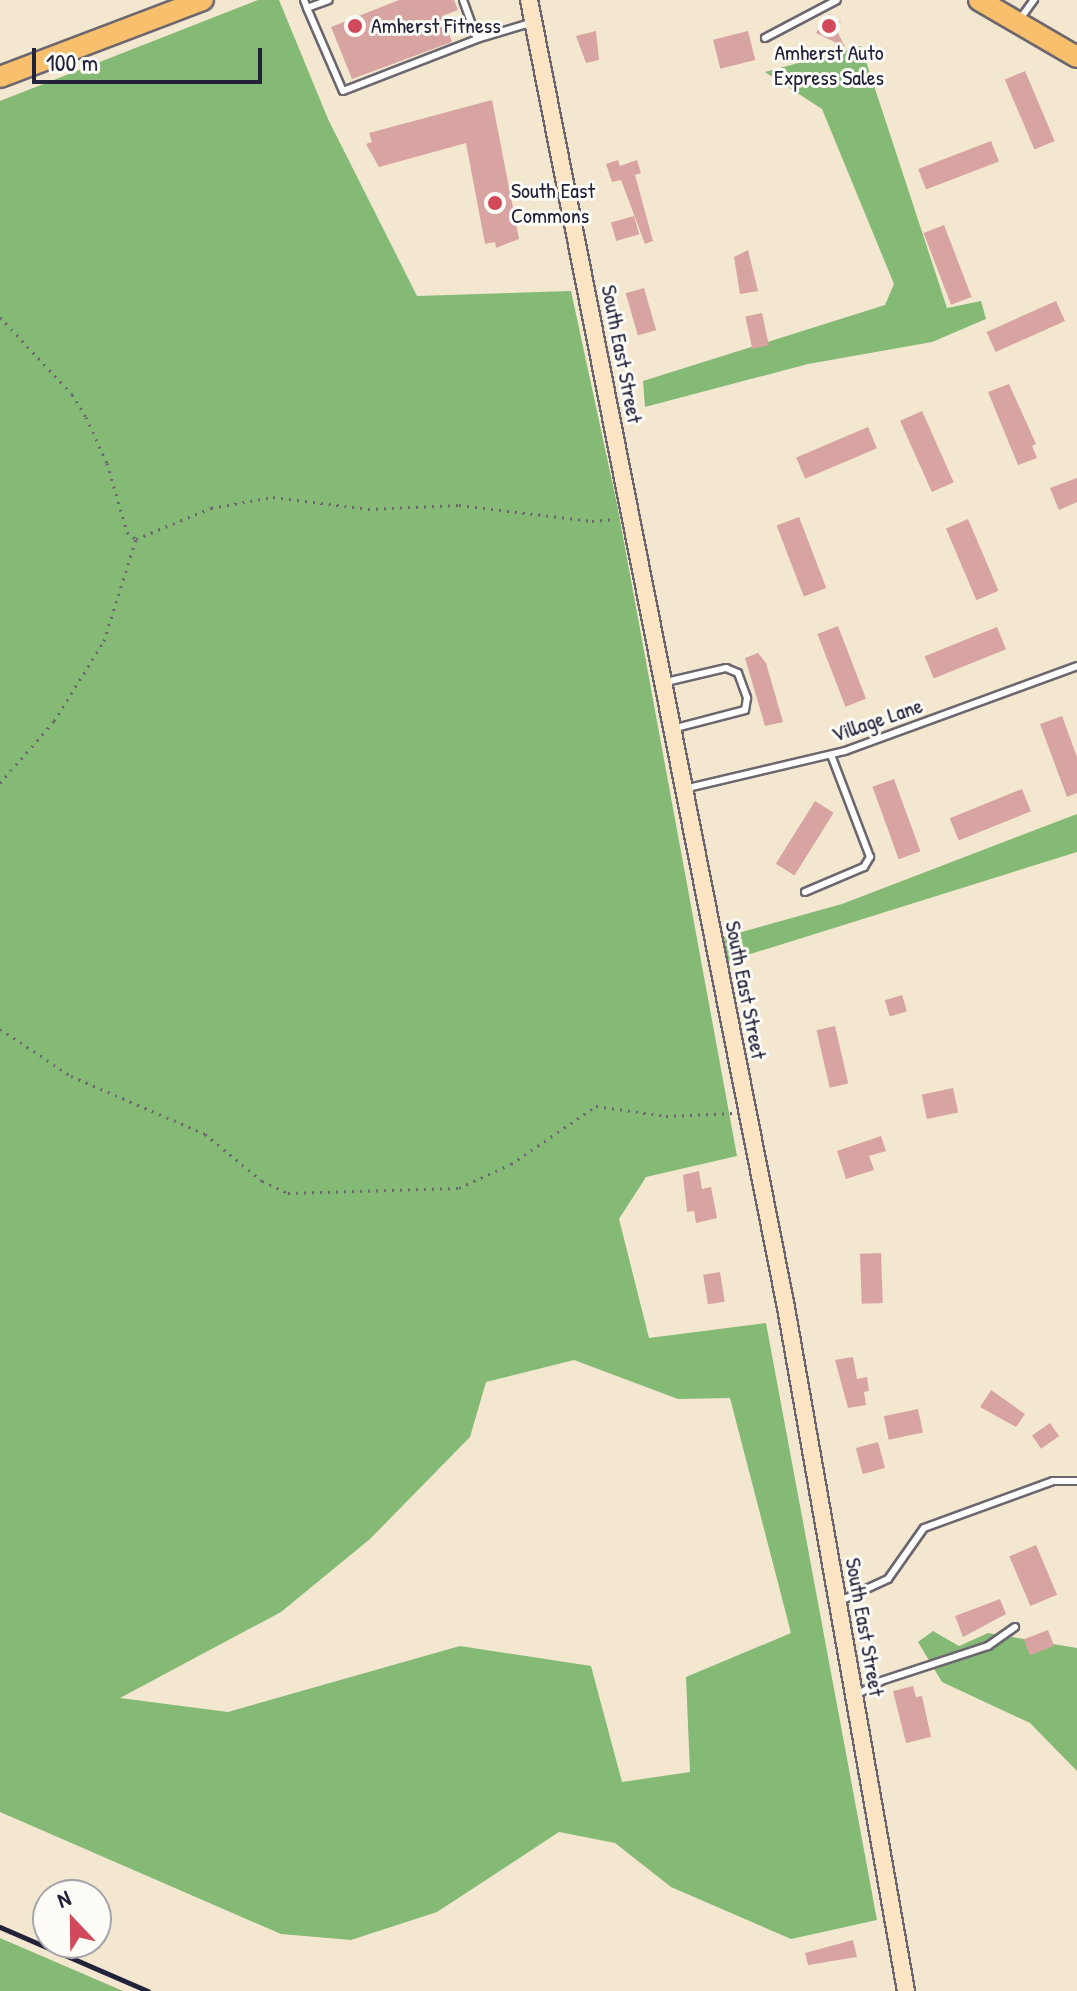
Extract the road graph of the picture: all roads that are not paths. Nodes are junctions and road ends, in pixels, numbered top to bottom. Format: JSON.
{"nodes":[{"id":1,"x":203,"y":0,"type":"edge"},
{"id":2,"x":304,"y":0,"type":"edge"},
{"id":3,"x":329,"y":0,"type":"edge"},
{"id":4,"x":463,"y":0,"type":"edge"},
{"id":5,"x":529,"y":0,"type":"edge"},
{"id":6,"x":837,"y":0,"type":"edge"},
{"id":7,"x":979,"y":0,"type":"edge"},
{"id":8,"x":1034,"y":0,"type":"edge"},
{"id":9,"x":307,"y":8,"type":"junction"},
{"id":10,"x":534,"y":22,"type":"junction"},
{"id":11,"x":1018,"y":22,"type":"junction"},
{"id":12,"x":765,"y":38,"type":"dead end"},
{"id":13,"x":477,"y":39,"type":"junction"},
{"id":14,"x":1077,"y":57,"type":"edge"},
{"id":15,"x":0,"y":77,"type":"edge"},
{"id":16,"x":1077,"y":666,"type":"edge"},
{"id":17,"x":663,"y":682,"type":"junction"},
{"id":18,"x":672,"y":729,"type":"junction"},
{"id":19,"x":831,"y":755,"type":"junction"},
{"id":20,"x":684,"y":789,"type":"junction"},
{"id":21,"x":805,"y":892,"type":"dead end"},
{"id":22,"x":1077,"y":1481,"type":"edge"},
{"id":23,"x":838,"y":1602,"type":"junction"},
{"id":24,"x":1015,"y":1627,"type":"dead end"},
{"id":25,"x":855,"y":1696,"type":"junction"},
{"id":26,"x":906,"y":1991,"type":"edge"}],
"edges":[{"from":1,"to":15,"type":"highway"},
{"from":2,"to":9,"type":"lane"},
{"from":3,"to":9,"type":"lane"},
{"from":4,"to":13,"type":"lane"},
{"from":5,"to":10,"type":"main road","name":"South East Street"},
{"from":6,"to":12,"type":"lane"},
{"from":7,"to":11,"type":"highway"},
{"from":8,"to":11,"type":"lane"},
{"from":9,"to":13,"type":"lane"},
{"from":10,"to":13,"type":"lane"},
{"from":10,"to":17,"type":"main road","name":"South East Street"},
{"from":11,"to":14,"type":"highway"},
{"from":16,"to":19,"type":"lane","name":"Village Lane"},
{"from":17,"to":18,"type":"main road","name":"South East Street"},
{"from":17,"to":18,"type":"lane"},
{"from":18,"to":20,"type":"main road","name":"South East Street"},
{"from":19,"to":20,"type":"lane","name":"Village Lane"},
{"from":19,"to":21,"type":"lane"},
{"from":20,"to":23,"type":"main road","name":"South East Street"},
{"from":22,"to":23,"type":"lane"},
{"from":23,"to":25,"type":"main road","name":"South East Street"},
{"from":24,"to":25,"type":"lane"},
{"from":25,"to":26,"type":"main road","name":"South East Street"}]}
